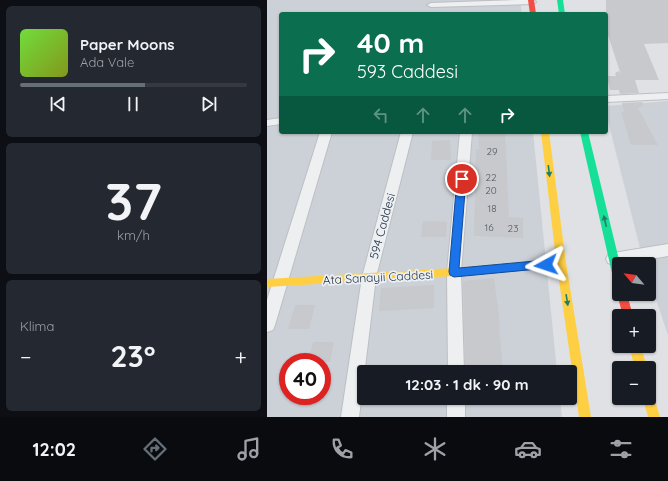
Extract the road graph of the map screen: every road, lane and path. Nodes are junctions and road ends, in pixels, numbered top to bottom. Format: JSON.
{"nodes":[{"id":1,"x":560,"y":0,"type":"edge"},
{"id":2,"x":532,"y":1,"type":"edge"},
{"id":3,"x":431,"y":2,"type":"edge"},
{"id":4,"x":433,"y":12,"type":"edge"},
{"id":5,"x":533,"y":12,"type":"edge"},
{"id":6,"x":562,"y":12,"type":"edge"},
{"id":7,"x":668,"y":96,"type":"edge"},
{"id":8,"x":608,"y":99,"type":"edge"},
{"id":9,"x":279,"y":121,"type":"edge"},
{"id":10,"x":267,"y":123,"type":"edge"},
{"id":11,"x":325,"y":134,"type":"edge"},
{"id":12,"x":406,"y":134,"type":"edge"},
{"id":13,"x":466,"y":134,"type":"edge"},
{"id":14,"x":545,"y":134,"type":"edge"},
{"id":15,"x":584,"y":134,"type":"edge"},
{"id":16,"x":668,"y":250,"type":"edge"},
{"id":17,"x":613,"y":257,"type":"edge"},
{"id":18,"x":625,"y":257,"type":"edge"},
{"id":19,"x":561,"y":263,"type":"junction"},
{"id":20,"x":454,"y":272,"type":"junction"},
{"id":21,"x":369,"y":277,"type":"junction"},
{"id":22,"x":273,"y":283,"type":"edge"},
{"id":23,"x":267,"y":325,"type":"edge"},
{"id":24,"x":456,"y":365,"type":"edge"},
{"id":25,"x":456,"y":405,"type":"edge"},
{"id":26,"x":651,"y":405,"type":"edge"},
{"id":27,"x":350,"y":417,"type":"edge"},
{"id":28,"x":456,"y":417,"type":"edge"},
{"id":29,"x":585,"y":417,"type":"edge"},
{"id":30,"x":654,"y":417,"type":"edge"}],
"edges":[{"from":1,"to":6,"type":"main road"},
{"from":2,"to":3,"type":"street"},
{"from":2,"to":5,"type":"main road"},
{"from":3,"to":4,"type":"street"},
{"from":7,"to":8,"type":"street"},
{"from":9,"to":10,"type":"street"},
{"from":11,"to":22,"type":"street"},
{"from":12,"to":21,"type":"street","name":"594 Caddesi"},
{"from":13,"to":20,"type":"street"},
{"from":14,"to":19,"type":"main road","one_way":true},
{"from":17,"to":15,"type":"main road","one_way":true},
{"from":16,"to":18,"type":"street"},
{"from":19,"to":20,"type":"main road","name":"Ata Sanayii Caddesi"},
{"from":19,"to":29,"type":"main road","one_way":true},
{"from":20,"to":21,"type":"main road","name":"Ata Sanayii Caddesi"},
{"from":20,"to":24,"type":"street"},
{"from":21,"to":22,"type":"main road","name":"Ata Sanayii Caddesi"},
{"from":21,"to":27,"type":"street","name":"594 Caddesi"},
{"from":22,"to":23,"type":"street"},
{"from":25,"to":28,"type":"street"},
{"from":26,"to":30,"type":"main road"}]}
